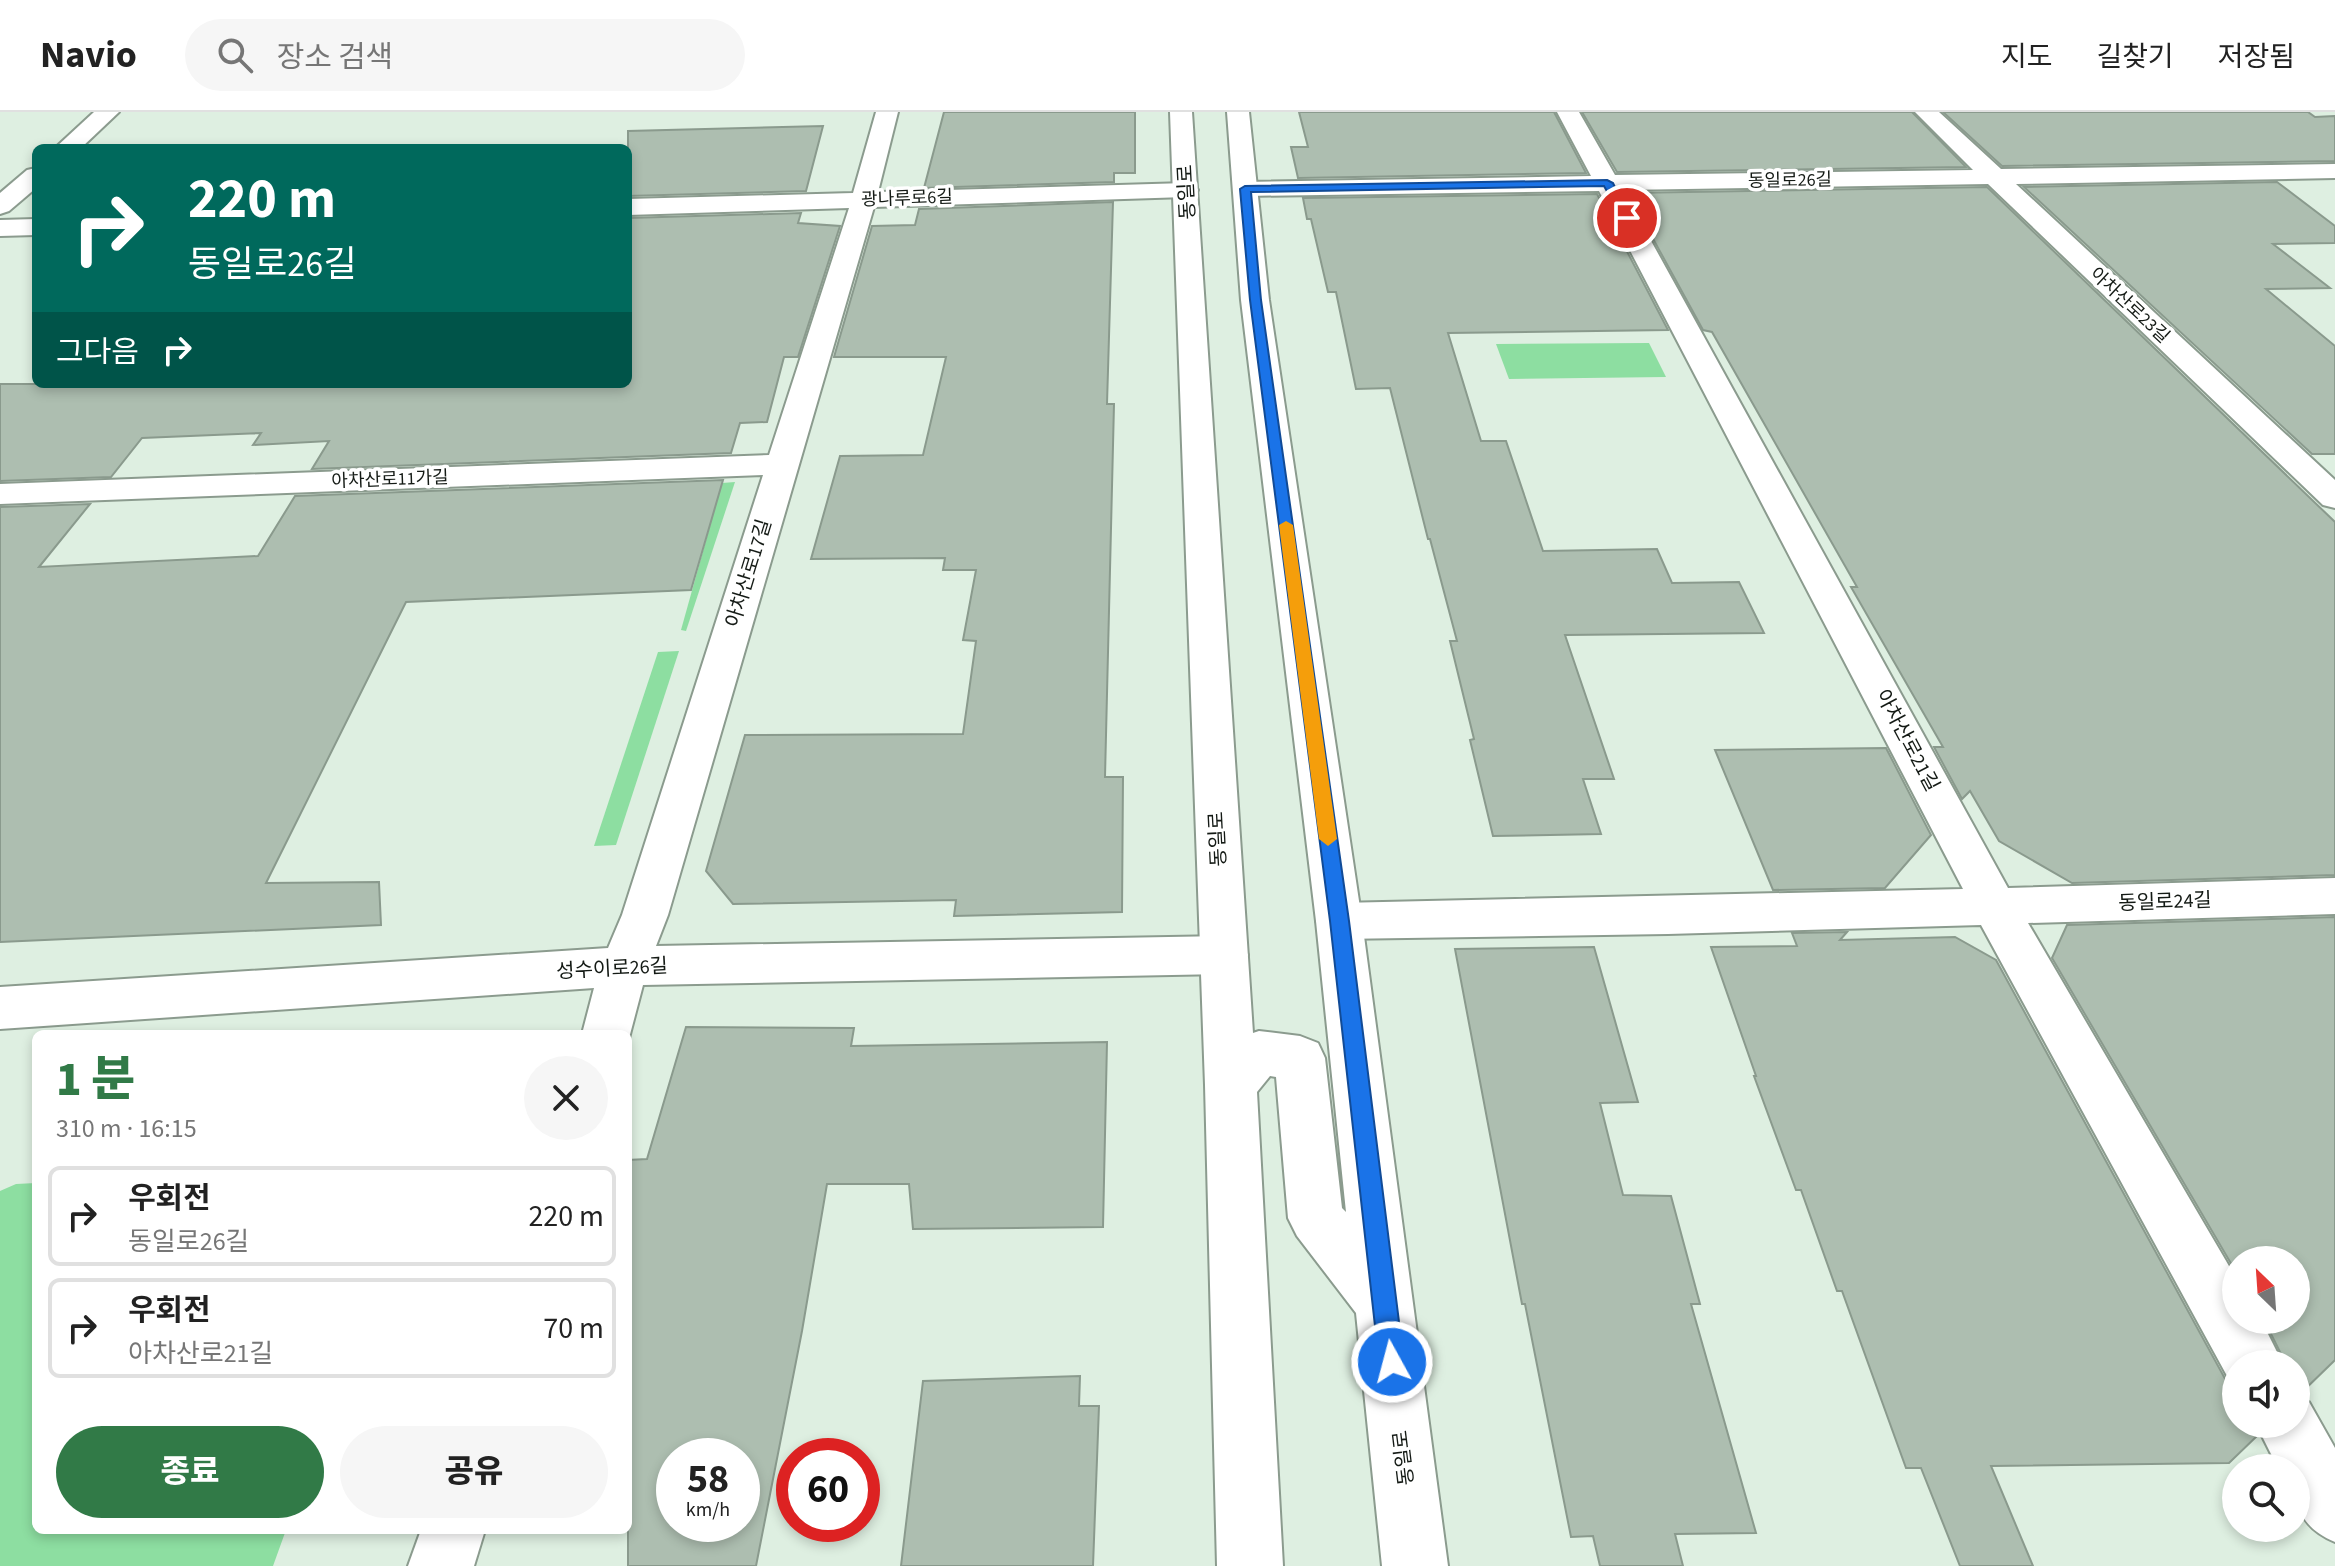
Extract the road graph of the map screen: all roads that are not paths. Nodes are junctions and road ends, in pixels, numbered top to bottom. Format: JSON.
{"nodes":[{"id":1,"x":108,"y":112,"type":"edge"},
{"id":2,"x":887,"y":112,"type":"edge"},
{"id":3,"x":1181,"y":112,"type":"edge"},
{"id":4,"x":1238,"y":112,"type":"edge"},
{"id":5,"x":1568,"y":112,"type":"edge"},
{"id":6,"x":1926,"y":112,"type":"edge"},
{"id":7,"x":72,"y":144,"type":"edge"},
{"id":8,"x":2335,"y":171,"type":"edge"},
{"id":9,"x":1994,"y":176,"type":"junction"},
{"id":10,"x":32,"y":178,"type":"edge"},
{"id":11,"x":1220,"y":182,"type":"junction"},
{"id":12,"x":1607,"y":183,"type":"junction"},
{"id":13,"x":864,"y":199,"type":"junction"},
{"id":14,"x":0,"y":206,"type":"edge"},
{"id":15,"x":632,"y":207,"type":"edge"},
{"id":16,"x":32,"y":227,"type":"edge"},
{"id":17,"x":0,"y":228,"type":"edge"},
{"id":18,"x":781,"y":464,"type":"junction"},
{"id":19,"x":0,"y":494,"type":"edge"},
{"id":20,"x":2335,"y":498,"type":"edge"},
{"id":21,"x":2335,"y":896,"type":"edge"},
{"id":22,"x":1995,"y":907,"type":"junction"},
{"id":23,"x":1339,"y":921,"type":"junction"},
{"id":24,"x":1224,"y":955,"type":"junction"},
{"id":25,"x":624,"y":966,"type":"junction"},
{"id":26,"x":0,"y":1008,"type":"edge"},
{"id":27,"x":608,"y":1030,"type":"edge"},
{"id":28,"x":1231,"y":1085,"type":"junction"},
{"id":29,"x":1385,"y":1304,"type":"junction"},
{"id":30,"x":2245,"y":1350,"type":"edge"},
{"id":31,"x":2295,"y":1438,"type":"edge"},
{"id":32,"x":2335,"y":1510,"type":"edge"},
{"id":33,"x":452,"y":1534,"type":"edge"},
{"id":34,"x":441,"y":1566,"type":"edge"},
{"id":35,"x":1250,"y":1566,"type":"edge"},
{"id":36,"x":1415,"y":1566,"type":"edge"}],
"edges":[{"from":1,"to":7,"type":"street"},
{"from":2,"to":13,"type":"street","name":"아차산로17길"},
{"from":3,"to":11,"type":"street","name":"동일로"},
{"from":4,"to":11,"type":"street","name":"동일로"},
{"from":5,"to":12,"type":"street","name":"아차산로21길"},
{"from":6,"to":9,"type":"street","name":"아차산로23길"},
{"from":8,"to":9,"type":"street","name":"동일로26길"},
{"from":9,"to":12,"type":"street","name":"동일로26길"},
{"from":9,"to":20,"type":"street","name":"아차산로23길"},
{"from":10,"to":14,"type":"street"},
{"from":11,"to":12,"type":"street","name":"동일로26길"},
{"from":11,"to":13,"type":"street","name":"광나루로6길"},
{"from":11,"to":23,"type":"street","name":"동일로"},
{"from":11,"to":24,"type":"street","name":"동일로"},
{"from":12,"to":22,"type":"street","name":"아차산로21길"},
{"from":13,"to":15,"type":"street","name":"광나루로6길"},
{"from":13,"to":18,"type":"street","name":"아차산로17길"},
{"from":16,"to":17,"type":"street"},
{"from":18,"to":19,"type":"street","name":"아차산로11가길"},
{"from":18,"to":25,"type":"street","name":"아차산로17길"},
{"from":21,"to":22,"type":"street","name":"동일로24길"},
{"from":22,"to":23,"type":"street","name":"동일로24길"},
{"from":22,"to":30,"type":"street","name":"아차산로21길"},
{"from":23,"to":29,"type":"street","name":"동일로"},
{"from":24,"to":25,"type":"street","name":"성수이로26길"},
{"from":24,"to":28,"type":"street","name":"동일로"},
{"from":25,"to":26,"type":"street","name":"성수이로26길"},
{"from":25,"to":27,"type":"street","name":"아차산로17길"},
{"from":28,"to":29,"type":"street"},
{"from":28,"to":35,"type":"street","name":"동일로"},
{"from":29,"to":36,"type":"street","name":"동일로"},
{"from":31,"to":32,"type":"street"},
{"from":33,"to":34,"type":"street"}]}
